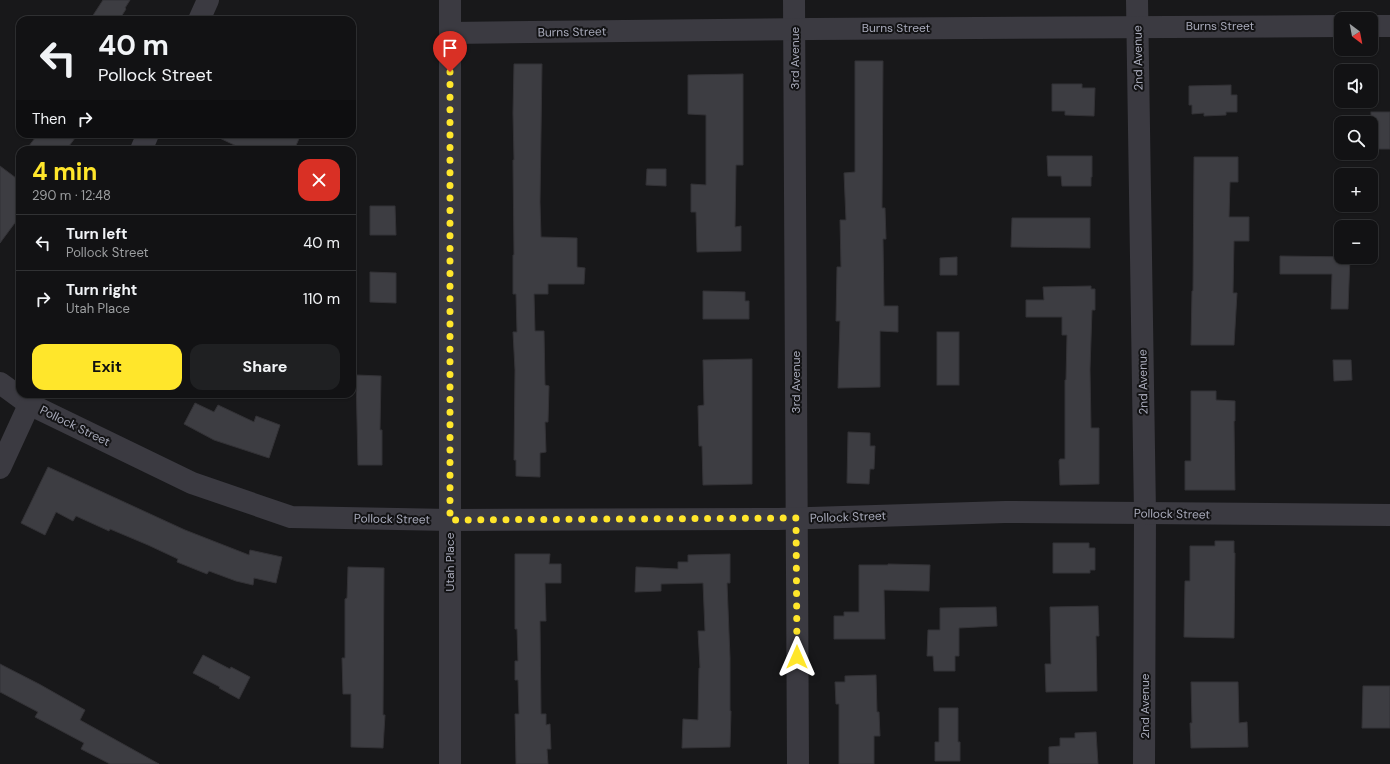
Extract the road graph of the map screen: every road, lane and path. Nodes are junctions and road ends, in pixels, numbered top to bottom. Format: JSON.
{"nodes":[{"id":1,"x":208,"y":0,"type":"edge"},
{"id":2,"x":450,"y":0,"type":"edge"},
{"id":3,"x":794,"y":0,"type":"edge"},
{"id":4,"x":1137,"y":0,"type":"edge"},
{"id":5,"x":201,"y":16,"type":"edge"},
{"id":6,"x":1334,"y":26,"type":"edge"},
{"id":7,"x":1378,"y":26,"type":"edge"},
{"id":8,"x":1390,"y":26,"type":"edge"},
{"id":9,"x":1137,"y":27,"type":"junction"},
{"id":10,"x":795,"y":29,"type":"junction"},
{"id":11,"x":450,"y":33,"type":"junction"},
{"id":12,"x":0,"y":383,"type":"edge"},
{"id":13,"x":16,"y":391,"type":"edge"},
{"id":14,"x":32,"y":399,"type":"edge"},
{"id":15,"x":0,"y":468,"type":"edge"},
{"id":16,"x":1145,"y":514,"type":"junction"},
{"id":17,"x":1390,"y":515,"type":"edge"},
{"id":18,"x":796,"y":518,"type":"junction"},
{"id":19,"x":450,"y":520,"type":"junction"},
{"id":20,"x":450,"y":764,"type":"edge"},
{"id":21,"x":798,"y":764,"type":"edge"},
{"id":22,"x":1144,"y":764,"type":"edge"}],
"edges":[{"from":1,"to":5,"type":"street"},
{"from":2,"to":11,"type":"street","name":"Utah Place"},
{"from":3,"to":10,"type":"street","name":"3rd Avenue"},
{"from":4,"to":9,"type":"street","name":"2nd Avenue"},
{"from":6,"to":9,"type":"street","name":"Burns Street"},
{"from":7,"to":8,"type":"street"},
{"from":9,"to":10,"type":"street","name":"Burns Street"},
{"from":9,"to":16,"type":"street","name":"2nd Avenue"},
{"from":10,"to":11,"type":"street","name":"Burns Street"},
{"from":10,"to":18,"type":"street","name":"3rd Avenue"},
{"from":11,"to":19,"type":"street","name":"Utah Place"},
{"from":12,"to":13,"type":"street","name":"Pollock Street"},
{"from":14,"to":15,"type":"street"},
{"from":14,"to":19,"type":"street","name":"Pollock Street"},
{"from":16,"to":17,"type":"street","name":"Pollock Street"},
{"from":16,"to":18,"type":"street","name":"Pollock Street"},
{"from":16,"to":22,"type":"street","name":"2nd Avenue"},
{"from":18,"to":19,"type":"street","name":"Pollock Street"},
{"from":18,"to":21,"type":"street","name":"3rd Avenue"},
{"from":19,"to":20,"type":"street","name":"Utah Place"}]}
